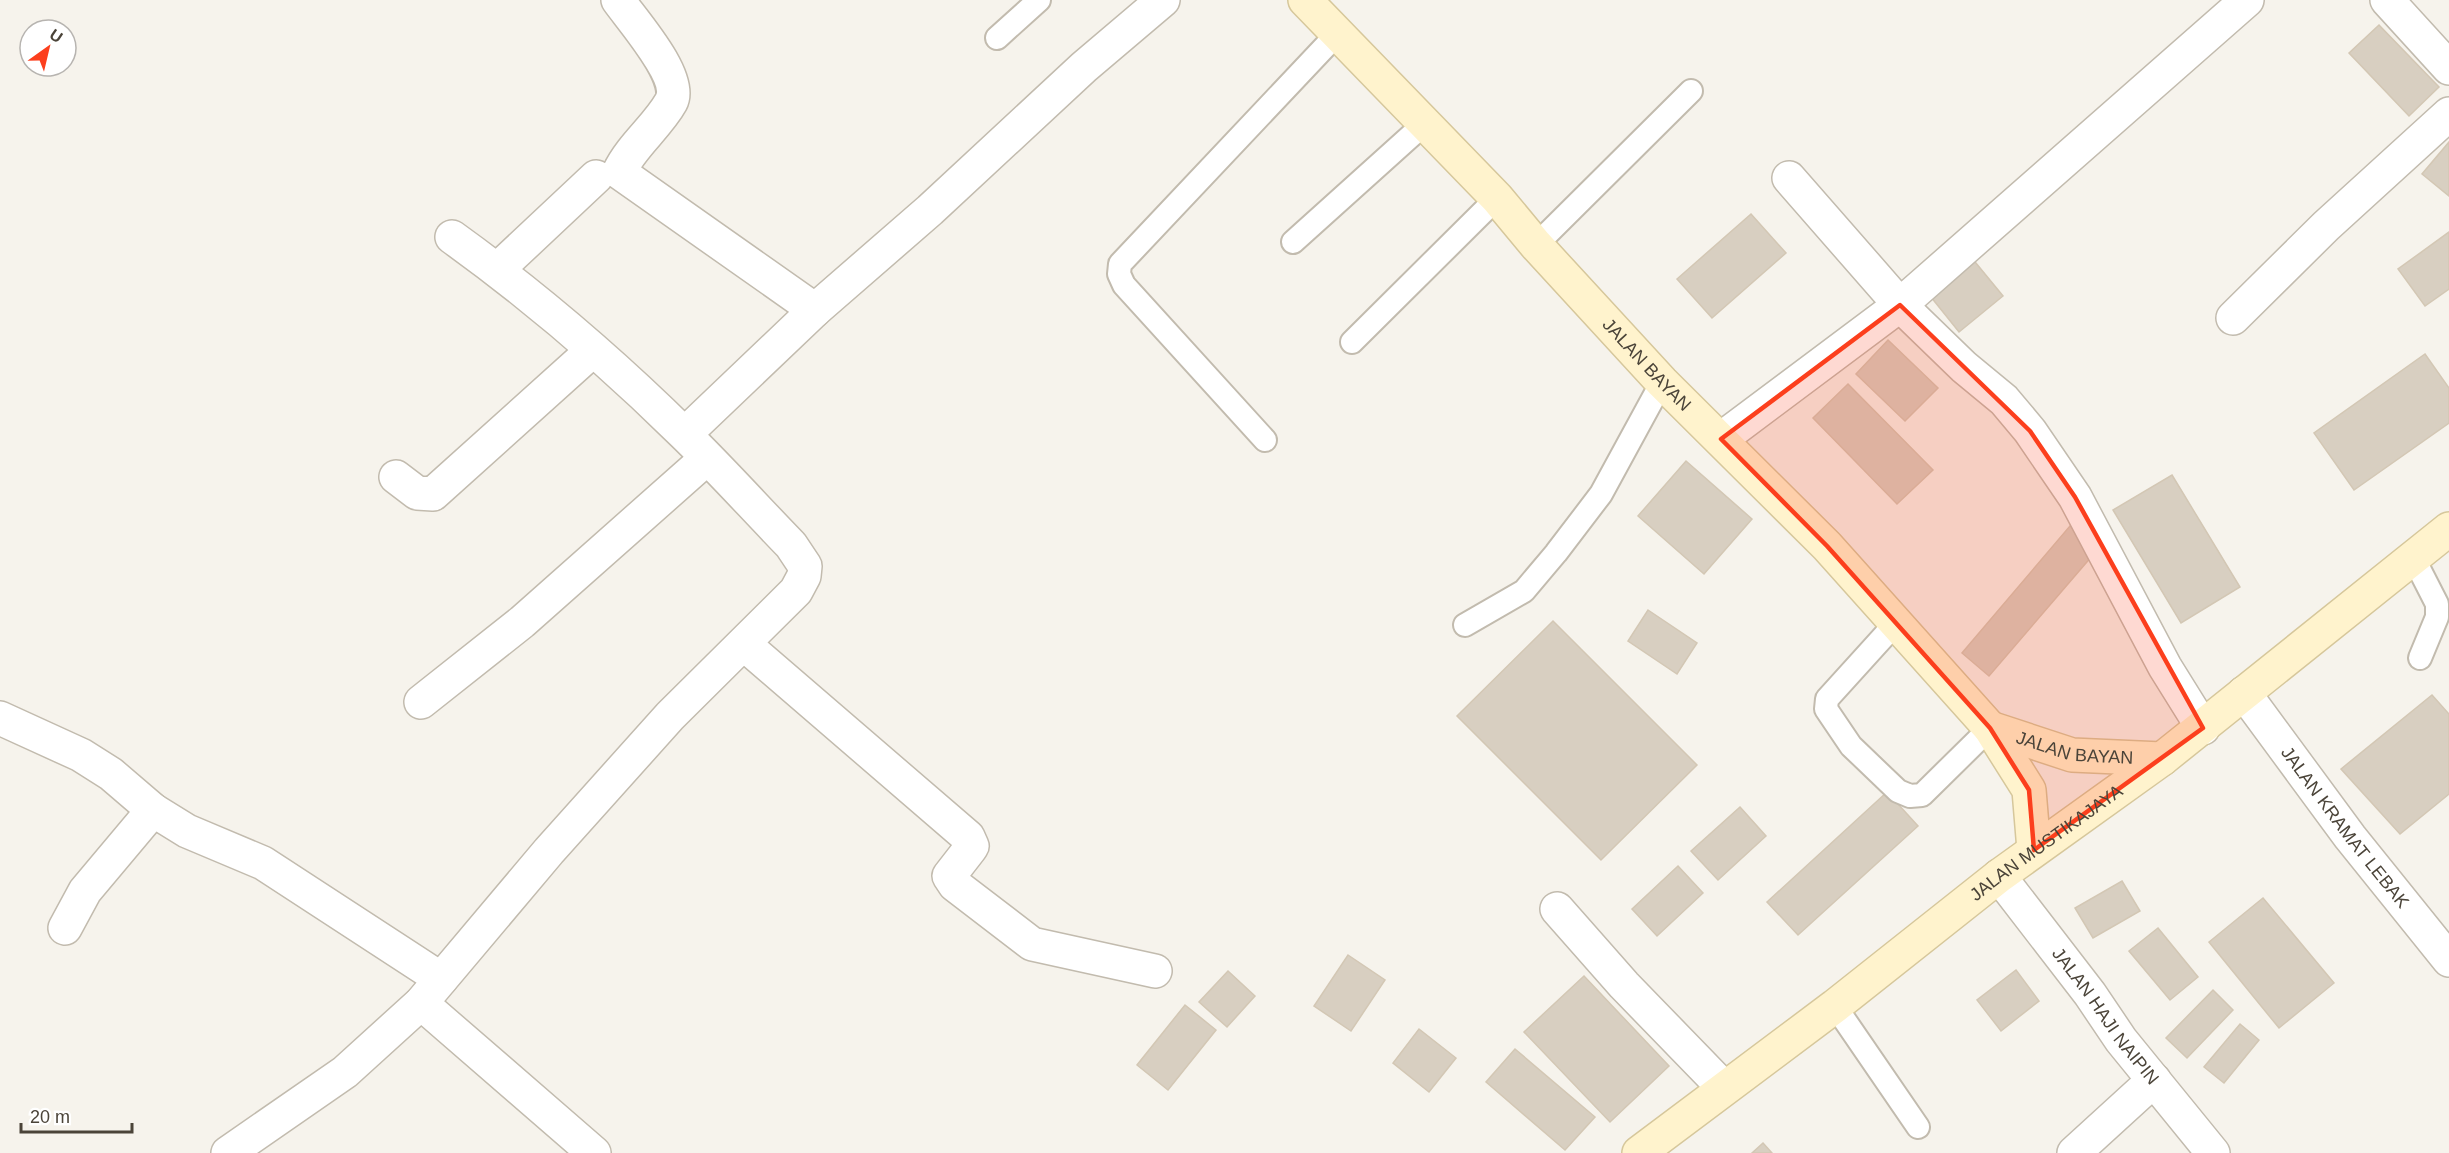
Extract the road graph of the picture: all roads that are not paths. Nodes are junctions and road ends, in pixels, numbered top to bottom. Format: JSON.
{"nodes":[{"id":1,"x":618,"y":0,"type":"edge"},
{"id":2,"x":1039,"y":0,"type":"edge"},
{"id":3,"x":1163,"y":0,"type":"edge"},
{"id":4,"x":1305,"y":0,"type":"edge"},
{"id":5,"x":2247,"y":0,"type":"edge"},
{"id":6,"x":2386,"y":0,"type":"edge"},
{"id":7,"x":1337,"y":34,"type":"junction"},
{"id":8,"x":997,"y":38,"type":"dead end"},
{"id":9,"x":2449,"y":68,"type":"edge"},
{"id":10,"x":1691,"y":91,"type":"dead end"},
{"id":11,"x":2449,"y":114,"type":"edge"},
{"id":12,"x":1423,"y":125,"type":"junction"},
{"id":13,"x":596,"y":177,"type":"dead end"},
{"id":14,"x":1789,"y":178,"type":"dead end"},
{"id":15,"x":1497,"y":198,"type":"junction"},
{"id":16,"x":452,"y":237,"type":"dead end"},
{"id":17,"x":1293,"y":242,"type":"dead end"},
{"id":18,"x":1536,"y":245,"type":"junction"},
{"id":19,"x":497,"y":270,"type":"junction"},
{"id":20,"x":1900,"y":305,"type":"junction"},
{"id":21,"x":815,"y":310,"type":"junction"},
{"id":22,"x":2233,"y":318,"type":"dead end"},
{"id":23,"x":1352,"y":342,"type":"dead end"},
{"id":24,"x":593,"y":350,"type":"junction"},
{"id":25,"x":1662,"y":382,"type":"junction"},
{"id":26,"x":685,"y":434,"type":"junction"},
{"id":27,"x":1721,"y":439,"type":"junction"},
{"id":28,"x":1265,"y":440,"type":"dead end"},
{"id":29,"x":707,"y":458,"type":"junction"},
{"id":30,"x":396,"y":477,"type":"dead end"},
{"id":31,"x":2449,"y":529,"type":"edge"},
{"id":32,"x":2413,"y":557,"type":"junction"},
{"id":33,"x":1895,"y":624,"type":"junction"},
{"id":34,"x":1465,"y":625,"type":"dead end"},
{"id":35,"x":744,"y":644,"type":"junction"},
{"id":36,"x":2420,"y":658,"type":"dead end"},
{"id":37,"x":2244,"y":693,"type":"junction"},
{"id":38,"x":422,"y":702,"type":"dead end"},
{"id":39,"x":0,"y":718,"type":"edge"},
{"id":40,"x":1990,"y":728,"type":"junction"},
{"id":41,"x":2203,"y":728,"type":"junction"},
{"id":42,"x":2162,"y":759,"type":"junction"},
{"id":43,"x":153,"y":810,"type":"junction"},
{"id":44,"x":2034,"y":850,"type":"junction"},
{"id":45,"x":1999,"y":876,"type":"junction"},
{"id":46,"x":1557,"y":909,"type":"dead end"},
{"id":47,"x":65,"y":928,"type":"dead end"},
{"id":48,"x":2449,"y":960,"type":"edge"},
{"id":49,"x":1155,"y":971,"type":"dead end"},
{"id":50,"x":431,"y":991,"type":"junction"},
{"id":51,"x":1835,"y":1006,"type":"junction"},
{"id":52,"x":2154,"y":1080,"type":"junction"},
{"id":53,"x":1724,"y":1088,"type":"junction"},
{"id":54,"x":1918,"y":1126,"type":"dead end"},
{"id":55,"x":228,"y":1153,"type":"edge"},
{"id":56,"x":594,"y":1153,"type":"edge"},
{"id":57,"x":1639,"y":1153,"type":"edge"},
{"id":58,"x":2074,"y":1153,"type":"edge"},
{"id":59,"x":2214,"y":1153,"type":"edge"}],
"edges":[{"from":1,"to":21,"type":"street"},
{"from":2,"to":8,"type":"lane"},
{"from":3,"to":21,"type":"street"},
{"from":4,"to":7,"type":"main road","name":"JALAN BAYAN"},
{"from":5,"to":20,"type":"street"},
{"from":6,"to":9,"type":"street"},
{"from":7,"to":12,"type":"main road","name":"JALAN BAYAN"},
{"from":7,"to":28,"type":"lane"},
{"from":10,"to":18,"type":"lane"},
{"from":11,"to":22,"type":"street"},
{"from":12,"to":15,"type":"main road","name":"JALAN BAYAN"},
{"from":12,"to":17,"type":"lane"},
{"from":13,"to":19,"type":"street"},
{"from":14,"to":20,"type":"street"},
{"from":15,"to":18,"type":"main road","name":"JALAN BAYAN"},
{"from":15,"to":23,"type":"lane"},
{"from":16,"to":19,"type":"street"},
{"from":18,"to":25,"type":"main road","name":"JALAN BAYAN"},
{"from":19,"to":24,"type":"street"},
{"from":20,"to":27,"type":"street"},
{"from":20,"to":41,"type":"street"},
{"from":21,"to":26,"type":"street"},
{"from":24,"to":26,"type":"street"},
{"from":24,"to":30,"type":"street"},
{"from":25,"to":27,"type":"main road","name":"JALAN BAYAN"},
{"from":25,"to":34,"type":"lane"},
{"from":26,"to":29,"type":"street"},
{"from":27,"to":33,"type":"main road","name":"JALAN BAYAN"},
{"from":29,"to":35,"type":"street"},
{"from":29,"to":38,"type":"street"},
{"from":31,"to":32,"type":"main road","name":"JALAN MUSTIKAJAYA"},
{"from":32,"to":36,"type":"lane"},
{"from":32,"to":37,"type":"main road","name":"JALAN MUSTIKAJAYA"},
{"from":33,"to":40,"type":"main road","name":"JALAN BAYAN"},
{"from":33,"to":40,"type":"lane"},
{"from":35,"to":49,"type":"street"},
{"from":35,"to":50,"type":"street"},
{"from":37,"to":41,"type":"main road","name":"JALAN MUSTIKAJAYA"},
{"from":37,"to":48,"type":"street","name":"JALAN KRAMAT LEBAK"},
{"from":39,"to":43,"type":"street"},
{"from":40,"to":42,"type":"main road","name":"JALAN BAYAN"},
{"from":40,"to":44,"type":"main road","name":"JALAN BAYAN"},
{"from":41,"to":42,"type":"main road","name":"JALAN MUSTIKAJAYA"},
{"from":42,"to":44,"type":"main road","name":"JALAN MUSTIKAJAYA"},
{"from":43,"to":47,"type":"street"},
{"from":43,"to":50,"type":"street"},
{"from":44,"to":45,"type":"main road","name":"JALAN MUSTIKAJAYA"},
{"from":45,"to":51,"type":"main road","name":"JALAN MUSTIKAJAYA"},
{"from":45,"to":52,"type":"street","name":"JALAN HAJI NAIPIN"},
{"from":46,"to":53,"type":"street"},
{"from":50,"to":55,"type":"street"},
{"from":50,"to":56,"type":"street"},
{"from":51,"to":53,"type":"main road","name":"JALAN MUSTIKAJAYA"},
{"from":51,"to":54,"type":"lane"},
{"from":52,"to":58,"type":"street"},
{"from":52,"to":59,"type":"street","name":"JALAN HAJI NAIPIN"},
{"from":53,"to":57,"type":"main road","name":"JALAN MUSTIKAJAYA"}]}
